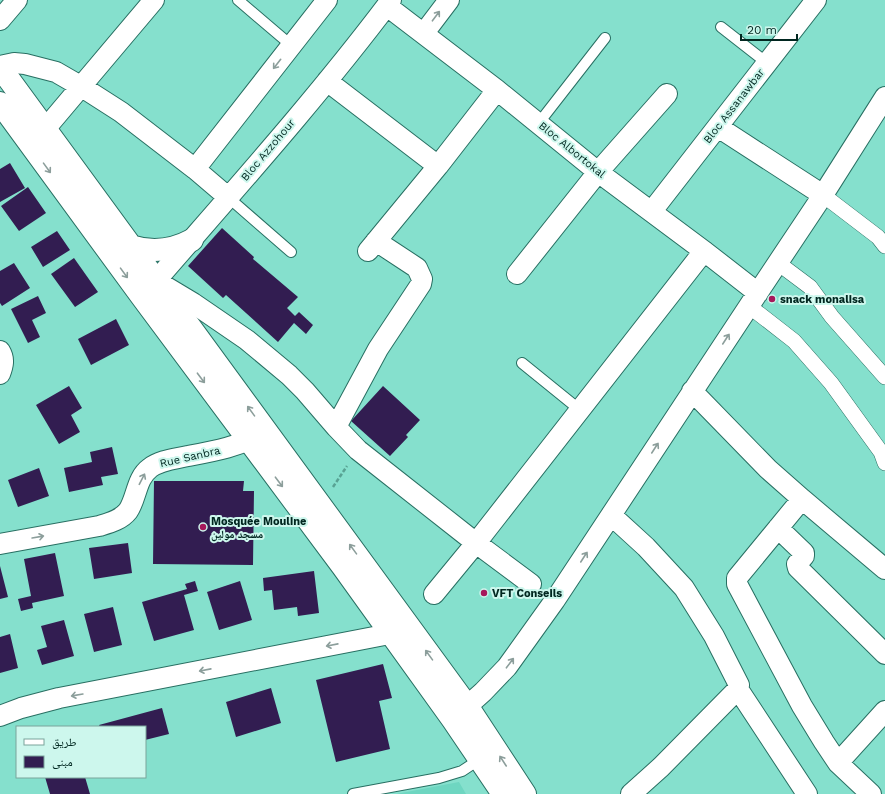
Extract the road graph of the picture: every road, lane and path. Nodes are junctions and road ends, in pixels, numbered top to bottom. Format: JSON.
{"nodes":[{"id":1,"x":17,"y":0,"type":"edge"},
{"id":2,"x":154,"y":0,"type":"edge"},
{"id":3,"x":238,"y":0,"type":"edge"},
{"id":4,"x":327,"y":0,"type":"edge"},
{"id":5,"x":449,"y":0,"type":"edge"},
{"id":6,"x":816,"y":0,"type":"edge"},
{"id":7,"x":389,"y":3,"type":"edge"},
{"id":8,"x":0,"y":20,"type":"edge"},
{"id":9,"x":721,"y":27,"type":"dead end"},
{"id":10,"x":424,"y":33,"type":"junction"},
{"id":11,"x":605,"y":38,"type":"dead end"},
{"id":12,"x":292,"y":46,"type":"junction"},
{"id":13,"x":767,"y":63,"type":"junction"},
{"id":14,"x":0,"y":67,"type":"edge"},
{"id":15,"x":327,"y":81,"type":"junction"},
{"id":16,"x":82,"y":87,"type":"junction"},
{"id":17,"x":497,"y":90,"type":"junction"},
{"id":18,"x":667,"y":94,"type":"dead end"},
{"id":19,"x":885,"y":97,"type":"edge"},
{"id":20,"x":0,"y":102,"type":"edge"},
{"id":21,"x":538,"y":124,"type":"junction"},
{"id":22,"x":718,"y":127,"type":"junction"},
{"id":23,"x":45,"y":130,"type":"junction"},
{"id":24,"x":31,"y":146,"type":"junction"},
{"id":25,"x":438,"y":166,"type":"junction"},
{"id":26,"x":195,"y":169,"type":"junction"},
{"id":27,"x":598,"y":172,"type":"junction"},
{"id":28,"x":823,"y":195,"type":"junction"},
{"id":29,"x":229,"y":198,"type":"junction"},
{"id":30,"x":652,"y":211,"type":"junction"},
{"id":31,"x":192,"y":240,"type":"junction"},
{"id":32,"x":130,"y":246,"type":"junction"},
{"id":33,"x":885,"y":246,"type":"edge"},
{"id":34,"x":704,"y":250,"type":"junction"},
{"id":35,"x":291,"y":252,"type":"dead end"},
{"id":36,"x":778,"y":263,"type":"junction"},
{"id":37,"x":517,"y":274,"type":"dead end"},
{"id":38,"x":156,"y":281,"type":"junction"},
{"id":39,"x":142,"y":297,"type":"junction"},
{"id":40,"x":753,"y":299,"type":"junction"},
{"id":41,"x":0,"y":351,"type":"edge"},
{"id":42,"x":522,"y":363,"type":"dead end"},
{"id":43,"x":0,"y":374,"type":"edge"},
{"id":44,"x":885,"y":377,"type":"edge"},
{"id":45,"x":692,"y":392,"type":"junction"},
{"id":46,"x":580,"y":410,"type":"junction"},
{"id":47,"x":336,"y":427,"type":"junction"},
{"id":48,"x":257,"y":436,"type":"junction"},
{"id":49,"x":358,"y":450,"type":"junction"},
{"id":50,"x":885,"y":463,"type":"edge"},
{"id":51,"x":333,"y":487,"type":"dead end"},
{"id":52,"x":802,"y":499,"type":"junction"},
{"id":53,"x":611,"y":515,"type":"junction"},
{"id":54,"x":778,"y":528,"type":"junction"},
{"id":55,"x":476,"y":543,"type":"junction"},
{"id":56,"x":0,"y":544,"type":"edge"},
{"id":57,"x":885,"y":569,"type":"edge"},
{"id":58,"x":531,"y":584,"type":"dead end"},
{"id":59,"x":434,"y":594,"type":"dead end"},
{"id":60,"x":400,"y":631,"type":"junction"},
{"id":61,"x":885,"y":654,"type":"edge"},
{"id":62,"x":738,"y":689,"type":"junction"},
{"id":63,"x":885,"y":711,"type":"edge"},
{"id":64,"x":460,"y":713,"type":"junction"},
{"id":65,"x":0,"y":716,"type":"edge"},
{"id":66,"x":480,"y":759,"type":"junction"},
{"id":67,"x":838,"y":763,"type":"junction"},
{"id":68,"x":353,"y":794,"type":"edge"},
{"id":69,"x":503,"y":794,"type":"edge"},
{"id":70,"x":525,"y":794,"type":"edge"},
{"id":71,"x":631,"y":794,"type":"edge"},
{"id":72,"x":807,"y":794,"type":"edge"},
{"id":73,"x":871,"y":794,"type":"edge"}],
"edges":[{"from":1,"to":8,"type":"street"},
{"from":2,"to":16,"type":"street"},
{"from":3,"to":12,"type":"lane"},
{"from":4,"to":12,"type":"street"},
{"from":10,"to":5,"type":"street","one_way":true},
{"from":6,"to":13,"type":"street","name":"Bloc Assanawbar"},
{"from":7,"to":10,"type":"street","name":"Bloc Albortokal"},
{"from":7,"to":15,"type":"street","name":"Bloc Azzohour"},
{"from":9,"to":13,"type":"lane"},
{"from":10,"to":17,"type":"street","name":"Bloc Albortokal"},
{"from":11,"to":21,"type":"lane"},
{"from":12,"to":26,"type":"street","one_way":true},
{"from":13,"to":22,"type":"street","name":"Bloc Assanawbar"},
{"from":14,"to":16,"type":"street"},
{"from":14,"to":23,"type":"main road"},
{"from":15,"to":25,"type":"street"},
{"from":15,"to":29,"type":"street","name":"Bloc Azzohour"},
{"from":16,"to":23,"type":"street"},
{"from":16,"to":26,"type":"street"},
{"from":17,"to":21,"type":"street","name":"Bloc Albortokal"},
{"from":17,"to":25,"type":"street"},
{"from":18,"to":27,"type":"street"},
{"from":19,"to":28,"type":"street"},
{"from":20,"to":24,"type":"main road"},
{"from":21,"to":27,"type":"street","name":"Bloc Albortokal"},
{"from":22,"to":28,"type":"street"},
{"from":22,"to":30,"type":"street","name":"Bloc Assanawbar"},
{"from":23,"to":24,"type":"street"},
{"from":23,"to":32,"type":"main road"},
{"from":24,"to":39,"type":"main road","one_way":true},
{"from":25,"to":47,"type":"street"},
{"from":26,"to":29,"type":"street"},
{"from":27,"to":30,"type":"street","name":"Bloc Albortokal"},
{"from":27,"to":37,"type":"street"},
{"from":28,"to":33,"type":"street"},
{"from":28,"to":36,"type":"street"},
{"from":29,"to":31,"type":"street","name":"Bloc Azzohour"},
{"from":29,"to":35,"type":"lane"},
{"from":30,"to":34,"type":"street","name":"Bloc Albortokal"},
{"from":31,"to":32,"type":"main road"},
{"from":31,"to":38,"type":"street","name":"Bloc Azzohour"},
{"from":32,"to":38,"type":"main road"},
{"from":34,"to":40,"type":"street","name":"Bloc Albortokal"},
{"from":34,"to":46,"type":"street"},
{"from":36,"to":40,"type":"street"},
{"from":36,"to":44,"type":"street"},
{"from":38,"to":39,"type":"street","name":"Bloc Azzohour"},
{"from":38,"to":47,"type":"street"},
{"from":48,"to":38,"type":"main road","one_way":true},
{"from":39,"to":48,"type":"main road","one_way":true},
{"from":45,"to":40,"type":"street","one_way":true},
{"from":40,"to":50,"type":"street"},
{"from":41,"to":43,"type":"street"},
{"from":42,"to":46,"type":"lane"},
{"from":45,"to":52,"type":"street"},
{"from":53,"to":45,"type":"street","one_way":true},
{"from":46,"to":55,"type":"street"},
{"from":47,"to":49,"type":"street"},
{"from":56,"to":48,"type":"street","name":"Rue Sanbra","one_way":true},
{"from":48,"to":60,"type":"main road"},
{"from":49,"to":51,"type":"path"},
{"from":49,"to":55,"type":"street"},
{"from":52,"to":54,"type":"street"},
{"from":52,"to":57,"type":"street"},
{"from":53,"to":62,"type":"street"},
{"from":64,"to":53,"type":"street","one_way":true},
{"from":54,"to":61,"type":"street"},
{"from":54,"to":67,"type":"street"},
{"from":55,"to":58,"type":"street"},
{"from":55,"to":59,"type":"street"},
{"from":60,"to":64,"type":"main road"},
{"from":60,"to":65,"type":"street","one_way":true},
{"from":62,"to":71,"type":"street"},
{"from":62,"to":72,"type":"street"},
{"from":63,"to":67,"type":"street"},
{"from":64,"to":66,"type":"main road"},
{"from":70,"to":64,"type":"main road","one_way":true},
{"from":66,"to":68,"type":"lane"},
{"from":66,"to":69,"type":"main road"},
{"from":67,"to":73,"type":"street"}]}
